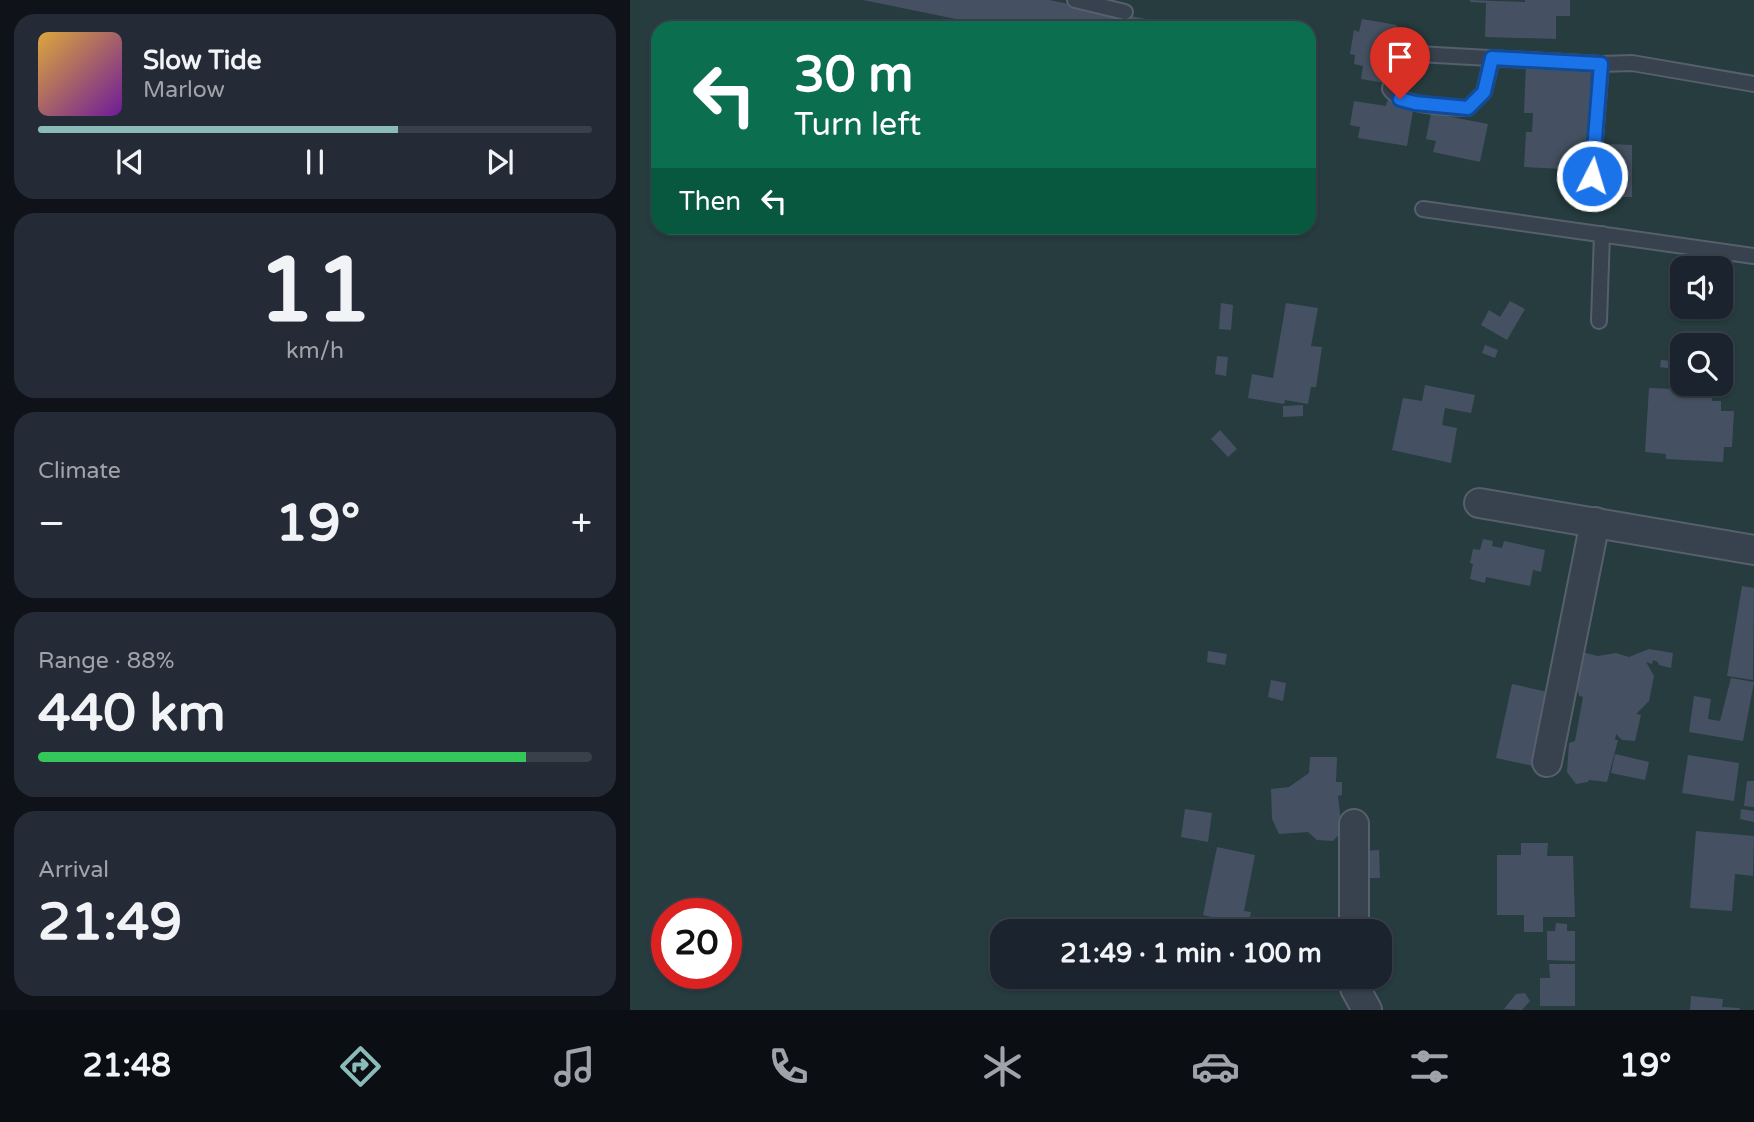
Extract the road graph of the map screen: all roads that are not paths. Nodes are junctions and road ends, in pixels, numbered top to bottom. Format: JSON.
{"nodes":[{"id":1,"x":1075,"y":0,"type":"edge"},
{"id":2,"x":1125,"y":12,"type":"dead end"},
{"id":3,"x":1492,"y":58,"type":"junction"},
{"id":4,"x":1601,"y":64,"type":"junction"},
{"id":5,"x":1754,"y":84,"type":"edge"},
{"id":6,"x":1592,"y":176,"type":"dead end"},
{"id":7,"x":1423,"y":209,"type":"dead end"},
{"id":8,"x":1602,"y":234,"type":"junction"},
{"id":9,"x":1754,"y":256,"type":"edge"},
{"id":10,"x":1599,"y":321,"type":"dead end"},
{"id":11,"x":1479,"y":503,"type":"dead end"},
{"id":12,"x":1595,"y":522,"type":"junction"},
{"id":13,"x":1754,"y":550,"type":"edge"},
{"id":14,"x":1547,"y":762,"type":"dead end"},
{"id":15,"x":1354,"y":824,"type":"dead end"},
{"id":16,"x":1353,"y":919,"type":"edge"},
{"id":17,"x":1356,"y":989,"type":"edge"},
{"id":18,"x":1367,"y":1010,"type":"edge"}],
"edges":[{"from":1,"to":2,"type":"lane"},
{"from":3,"to":3,"type":"lane"},
{"from":3,"to":4,"type":"lane"},
{"from":4,"to":5,"type":"lane"},
{"from":4,"to":6,"type":"lane"},
{"from":7,"to":8,"type":"lane"},
{"from":8,"to":9,"type":"lane"},
{"from":8,"to":10,"type":"lane"},
{"from":11,"to":12,"type":"street"},
{"from":12,"to":13,"type":"street"},
{"from":12,"to":14,"type":"street"},
{"from":15,"to":16,"type":"street"},
{"from":17,"to":18,"type":"street"}]}
